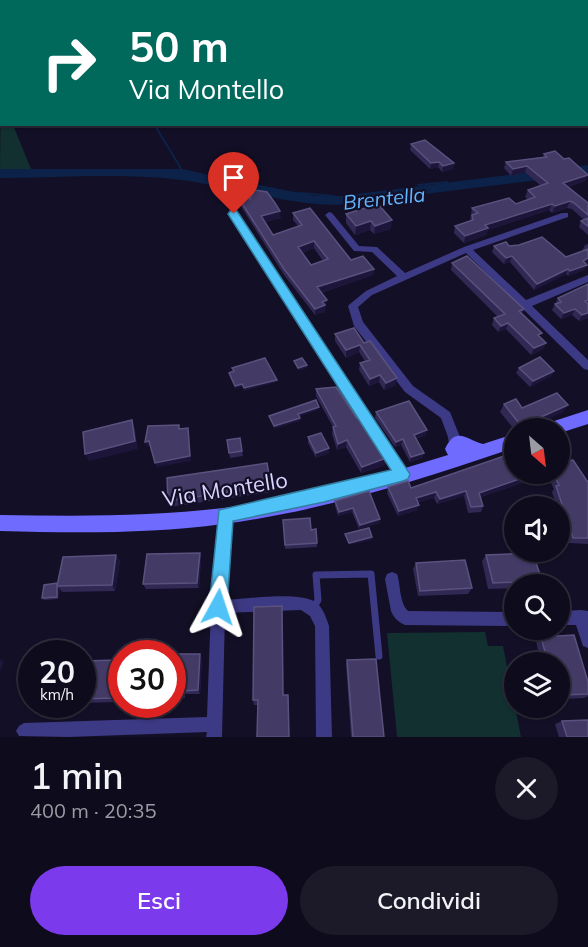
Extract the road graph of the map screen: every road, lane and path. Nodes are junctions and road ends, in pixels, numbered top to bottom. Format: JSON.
{"nodes":[{"id":1,"x":234,"y":214,"type":"dead end"},
{"id":2,"x":329,"y":215,"type":"dead end"},
{"id":3,"x":565,"y":215,"type":"dead end"},
{"id":4,"x":467,"y":249,"type":"junction"},
{"id":5,"x":404,"y":278,"type":"junction"},
{"id":6,"x":588,"y":278,"type":"edge"},
{"id":7,"x":524,"y":305,"type":"junction"},
{"id":8,"x":588,"y":366,"type":"edge"},
{"id":9,"x":588,"y":417,"type":"edge"},
{"id":10,"x":570,"y":423,"type":"edge"},
{"id":11,"x":504,"y":443,"type":"edge"},
{"id":12,"x":463,"y":451,"type":"junction"},
{"id":13,"x":403,"y":474,"type":"junction"},
{"id":14,"x":225,"y":515,"type":"junction"},
{"id":15,"x":0,"y":523,"type":"edge"},
{"id":16,"x":392,"y":579,"type":"dead end"},
{"id":17,"x":218,"y":607,"type":"junction"},
{"id":18,"x":313,"y":608,"type":"junction"},
{"id":19,"x":584,"y":618,"type":"edge"},
{"id":20,"x":504,"y":619,"type":"edge"},
{"id":21,"x":588,"y":641,"type":"edge"},
{"id":22,"x":379,"y":656,"type":"dead end"},
{"id":23,"x":24,"y":731,"type":"dead end"},
{"id":24,"x":214,"y":731,"type":"edge"},
{"id":25,"x":324,"y":737,"type":"edge"}],
"edges":[{"from":1,"to":13,"type":"street"},
{"from":2,"to":5,"type":"street"},
{"from":3,"to":4,"type":"street"},
{"from":4,"to":5,"type":"street"},
{"from":4,"to":7,"type":"street"},
{"from":5,"to":12,"type":"street"},
{"from":6,"to":7,"type":"street"},
{"from":7,"to":8,"type":"street"},
{"from":9,"to":10,"type":"main road"},
{"from":11,"to":12,"type":"main road","name":"Via Montello"},
{"from":12,"to":13,"type":"main road","name":"Via Montello"},
{"from":13,"to":14,"type":"main road","name":"Via Montello"},
{"from":14,"to":15,"type":"main road","name":"Via Montello"},
{"from":14,"to":17,"type":"street"},
{"from":16,"to":20,"type":"street"},
{"from":17,"to":18,"type":"street"},
{"from":17,"to":24,"type":"street"},
{"from":18,"to":22,"type":"lane"},
{"from":18,"to":25,"type":"street"},
{"from":19,"to":21,"type":"street"},
{"from":23,"to":24,"type":"street"}]}
